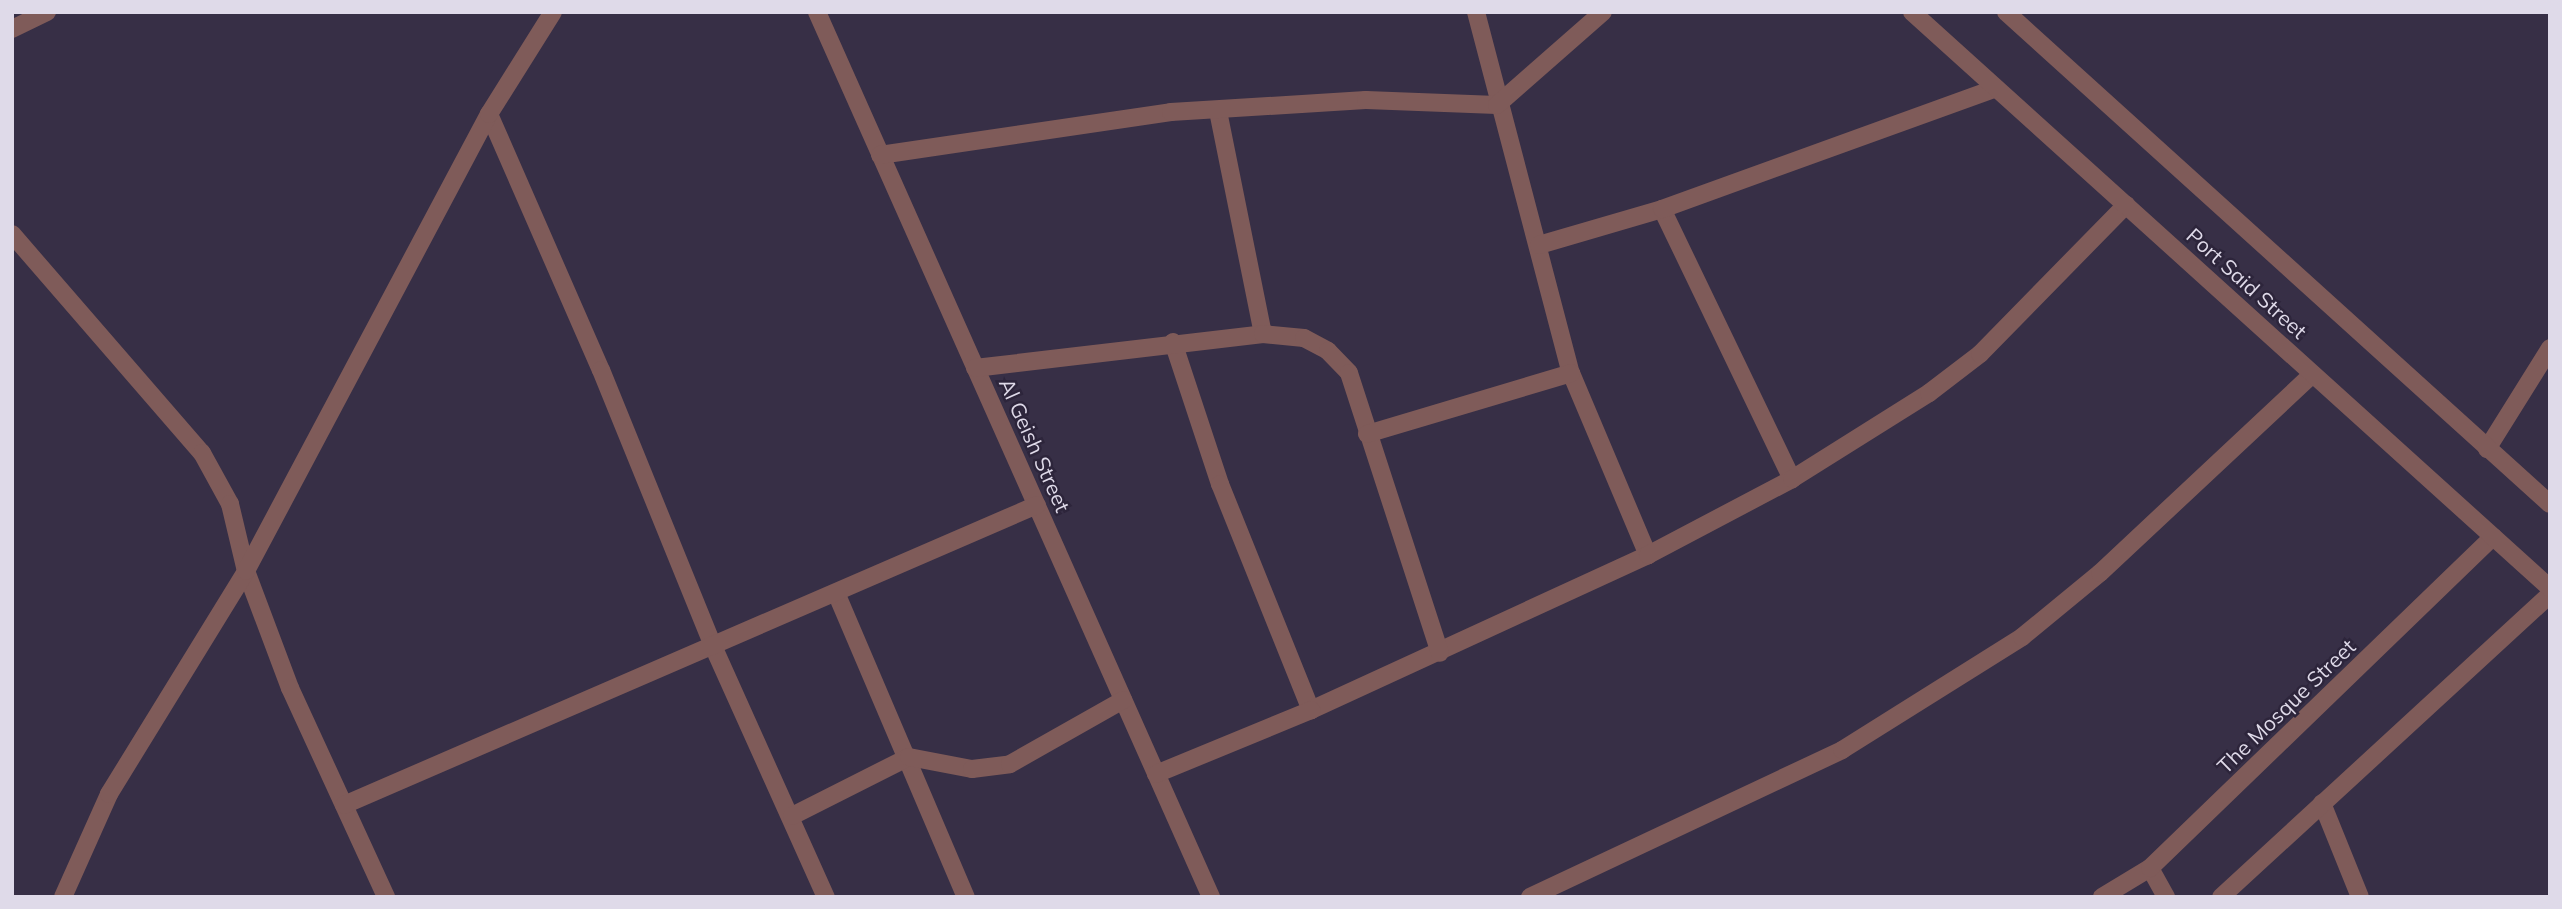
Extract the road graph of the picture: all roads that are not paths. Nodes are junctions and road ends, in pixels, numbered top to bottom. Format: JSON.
{"nodes":[{"id":1,"x":47,"y":12,"type":"edge"},
{"id":2,"x":553,"y":12,"type":"edge"},
{"id":3,"x":817,"y":12,"type":"edge"},
{"id":4,"x":1476,"y":12,"type":"edge"},
{"id":5,"x":1603,"y":12,"type":"edge"},
{"id":6,"x":1912,"y":12,"type":"edge"},
{"id":7,"x":2006,"y":12,"type":"edge"},
{"id":8,"x":12,"y":29,"type":"edge"},
{"id":9,"x":1996,"y":88,"type":"junction"},
{"id":10,"x":1497,"y":105,"type":"junction"},
{"id":11,"x":1218,"y":111,"type":"junction"},
{"id":12,"x":489,"y":114,"type":"junction"},
{"id":13,"x":880,"y":155,"type":"junction"},
{"id":14,"x":2126,"y":205,"type":"junction"},
{"id":15,"x":1662,"y":209,"type":"junction"},
{"id":16,"x":12,"y":234,"type":"edge"},
{"id":17,"x":1539,"y":245,"type":"junction"},
{"id":18,"x":1263,"y":334,"type":"junction"},
{"id":19,"x":1172,"y":342,"type":"junction"},
{"id":20,"x":2550,"y":348,"type":"edge"},
{"id":21,"x":975,"y":368,"type":"junction"},
{"id":22,"x":1571,"y":373,"type":"junction"},
{"id":23,"x":2314,"y":374,"type":"junction"},
{"id":24,"x":1367,"y":434,"type":"junction"},
{"id":25,"x":2487,"y":449,"type":"junction"},
{"id":26,"x":1792,"y":479,"type":"junction"},
{"id":27,"x":2550,"y":505,"type":"edge"},
{"id":28,"x":1037,"y":506,"type":"junction"},
{"id":29,"x":2493,"y":537,"type":"junction"},
{"id":30,"x":1648,"y":555,"type":"junction"},
{"id":31,"x":246,"y":570,"type":"junction"},
{"id":32,"x":2550,"y":591,"type":"edge"},
{"id":33,"x":836,"y":595,"type":"junction"},
{"id":34,"x":713,"y":646,"type":"junction"},
{"id":35,"x":1440,"y":653,"type":"junction"},
{"id":36,"x":1124,"y":700,"type":"junction"},
{"id":37,"x":1311,"y":710,"type":"junction"},
{"id":38,"x":909,"y":757,"type":"junction"},
{"id":39,"x":1156,"y":774,"type":"junction"},
{"id":40,"x":2322,"y":803,"type":"junction"},
{"id":41,"x":344,"y":805,"type":"junction"},
{"id":42,"x":792,"y":816,"type":"junction"},
{"id":43,"x":2150,"y":869,"type":"junction"},
{"id":44,"x":820,"y":895,"type":"edge"},
{"id":45,"x":63,"y":897,"type":"edge"},
{"id":46,"x":386,"y":897,"type":"edge"},
{"id":47,"x":966,"y":897,"type":"edge"},
{"id":48,"x":1211,"y":897,"type":"edge"},
{"id":49,"x":1530,"y":897,"type":"edge"},
{"id":50,"x":2102,"y":897,"type":"edge"},
{"id":51,"x":2166,"y":897,"type":"edge"},
{"id":52,"x":2221,"y":897,"type":"edge"},
{"id":53,"x":2360,"y":897,"type":"edge"}],
"edges":[{"from":1,"to":8,"type":"street"},
{"from":2,"to":12,"type":"street"},
{"from":3,"to":13,"type":"street","name":"Al Geish Street"},
{"from":4,"to":10,"type":"street"},
{"from":5,"to":10,"type":"street"},
{"from":6,"to":9,"type":"street","name":"Port Said Street"},
{"from":7,"to":25,"type":"street","name":"Port Said Street"},
{"from":9,"to":14,"type":"street","name":"Port Said Street"},
{"from":9,"to":15,"type":"street"},
{"from":10,"to":11,"type":"street"},
{"from":10,"to":17,"type":"street"},
{"from":11,"to":13,"type":"street"},
{"from":11,"to":18,"type":"street"},
{"from":12,"to":31,"type":"street"},
{"from":12,"to":34,"type":"street"},
{"from":13,"to":21,"type":"street","name":"Al Geish Street"},
{"from":14,"to":23,"type":"street","name":"Port Said Street"},
{"from":14,"to":26,"type":"street"},
{"from":15,"to":17,"type":"street"},
{"from":15,"to":26,"type":"street"},
{"from":16,"to":31,"type":"street"},
{"from":17,"to":22,"type":"street"},
{"from":18,"to":19,"type":"street"},
{"from":18,"to":24,"type":"street"},
{"from":19,"to":21,"type":"street"},
{"from":19,"to":37,"type":"street"},
{"from":20,"to":25,"type":"street"},
{"from":21,"to":28,"type":"street","name":"Al Geish Street"},
{"from":22,"to":24,"type":"street"},
{"from":22,"to":30,"type":"street"},
{"from":23,"to":29,"type":"street","name":"Port Said Street"},
{"from":23,"to":49,"type":"street"},
{"from":24,"to":35,"type":"street"},
{"from":25,"to":27,"type":"street","name":"Port Said Street"},
{"from":26,"to":30,"type":"street"},
{"from":28,"to":33,"type":"street"},
{"from":28,"to":36,"type":"street","name":"Al Geish Street"},
{"from":29,"to":32,"type":"street","name":"Port Said Street"},
{"from":29,"to":43,"type":"street","name":"The Mosque Street"},
{"from":30,"to":35,"type":"street"},
{"from":31,"to":41,"type":"street"},
{"from":31,"to":45,"type":"street"},
{"from":32,"to":40,"type":"street"},
{"from":33,"to":34,"type":"street"},
{"from":33,"to":38,"type":"street"},
{"from":34,"to":41,"type":"street"},
{"from":34,"to":42,"type":"street"},
{"from":35,"to":37,"type":"street"},
{"from":36,"to":38,"type":"street"},
{"from":36,"to":39,"type":"street","name":"Al Geish Street"},
{"from":37,"to":39,"type":"street"},
{"from":38,"to":42,"type":"street"},
{"from":38,"to":47,"type":"street"},
{"from":39,"to":48,"type":"street","name":"Al Geish Street"},
{"from":40,"to":52,"type":"street"},
{"from":40,"to":53,"type":"street"},
{"from":41,"to":46,"type":"street"},
{"from":42,"to":44,"type":"street"},
{"from":43,"to":50,"type":"street","name":"The Mosque Street"},
{"from":43,"to":51,"type":"street"}]}
